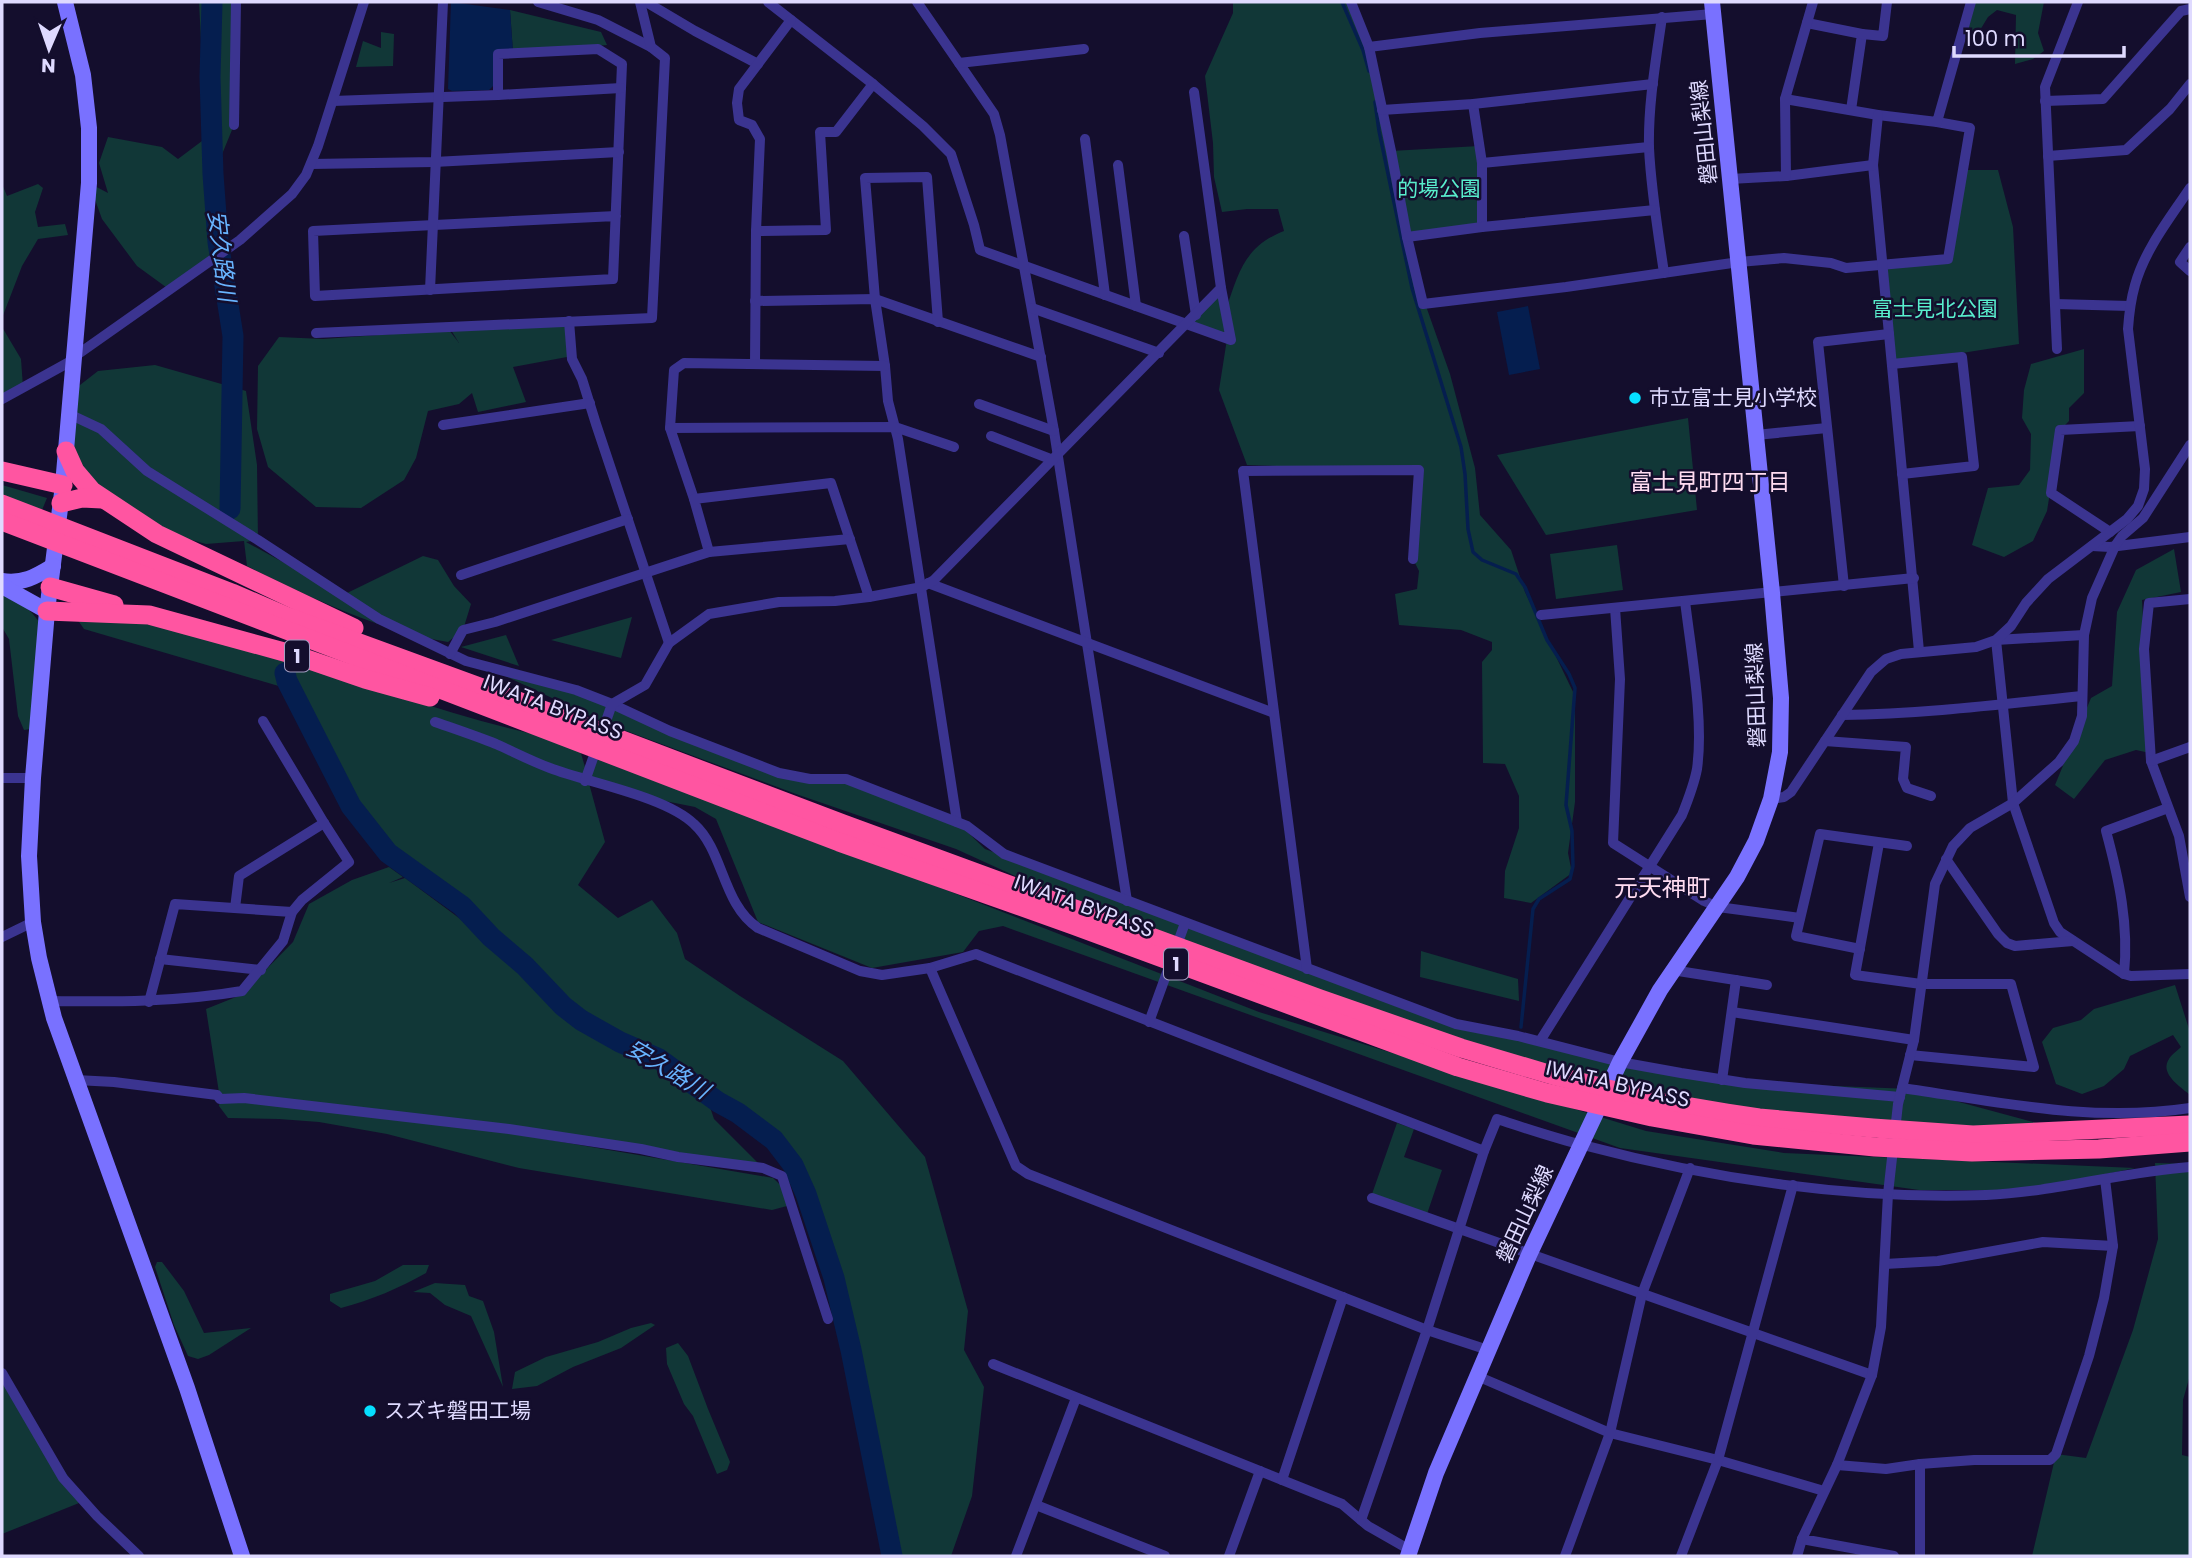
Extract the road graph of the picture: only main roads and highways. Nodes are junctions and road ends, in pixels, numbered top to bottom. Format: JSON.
{"nodes":[{"id":1,"x":66,"y":451,"type":"road end"},
{"id":2,"x":2,"y":471,"type":"edge"},
{"id":3,"x":102,"y":499,"type":"junction"},
{"id":4,"x":2,"y":504,"type":"edge"},
{"id":5,"x":2,"y":521,"type":"edge"},
{"id":6,"x":50,"y":587,"type":"road end"},
{"id":7,"x":47,"y":611,"type":"road end"},
{"id":8,"x":149,"y":615,"type":"junction"},
{"id":9,"x":287,"y":624,"type":"junction"},
{"id":10,"x":545,"y":719,"type":"junction"},
{"id":11,"x":2190,"y":1119,"type":"edge"},
{"id":12,"x":2190,"y":1125,"type":"edge"},
{"id":13,"x":2100,"y":1140,"type":"junction"},
{"id":14,"x":2190,"y":1142,"type":"edge"},
{"id":15,"x":2190,"y":1153,"type":"edge"}],
"edges":[{"from":1,"to":3,"type":"highway"},
{"from":2,"to":3,"type":"highway"},
{"from":3,"to":10,"type":"highway"},
{"from":4,"to":9,"type":"highway","name":"IWATA BYPASS","number":"1"},
{"from":5,"to":9,"type":"highway","name":"IWATA BYPASS","number":"1"},
{"from":6,"to":8,"type":"highway"},
{"from":7,"to":8,"type":"highway","number":"1"},
{"from":8,"to":10,"type":"highway","number":"1"},
{"from":9,"to":10,"type":"highway","name":"IWATA BYPASS","number":"1"},
{"from":10,"to":13,"type":"highway","name":"IWATA BYPASS","number":"1"},
{"from":11,"to":13,"type":"highway"},
{"from":12,"to":13,"type":"highway","name":"IWATA BYPASS","number":"1"},
{"from":13,"to":14,"type":"highway","name":"IWATA BYPASS","number":"1"},
{"from":13,"to":15,"type":"highway"}]}
